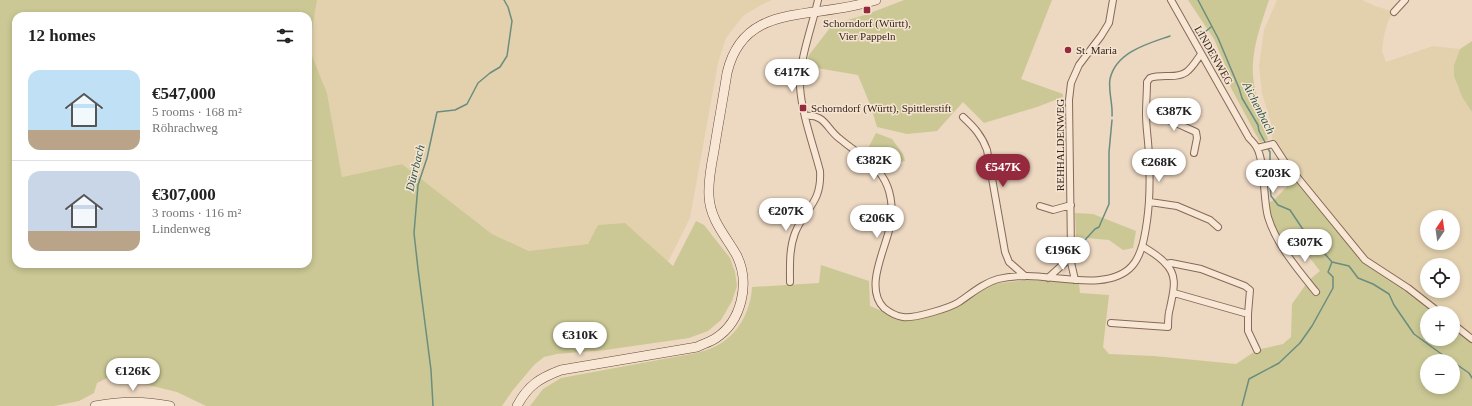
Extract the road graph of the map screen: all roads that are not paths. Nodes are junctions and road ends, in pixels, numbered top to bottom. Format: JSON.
{"nodes":[{"id":1,"x":876,"y":0,"type":"edge"},
{"id":2,"x":1113,"y":0,"type":"edge"},
{"id":3,"x":1171,"y":0,"type":"edge"},
{"id":4,"x":1405,"y":0,"type":"edge"},
{"id":5,"x":817,"y":4,"type":"edge"},
{"id":6,"x":1394,"y":12,"type":"dead end"},
{"id":7,"x":1201,"y":54,"type":"junction"},
{"id":8,"x":1146,"y":115,"type":"junction"},
{"id":9,"x":805,"y":116,"type":"junction"},
{"id":10,"x":963,"y":117,"type":"dead end"},
{"id":11,"x":1257,"y":148,"type":"junction"},
{"id":12,"x":1194,"y":154,"type":"dead end"},
{"id":13,"x":1150,"y":202,"type":"junction"},
{"id":14,"x":1071,"y":205,"type":"junction"},
{"id":15,"x":1040,"y":206,"type":"dead end"},
{"id":16,"x":1218,"y":227,"type":"dead end"},
{"id":17,"x":1142,"y":246,"type":"junction"},
{"id":18,"x":1070,"y":258,"type":"junction"},
{"id":19,"x":1166,"y":264,"type":"junction"},
{"id":20,"x":1025,"y":276,"type":"junction"},
{"id":21,"x":1048,"y":278,"type":"junction"},
{"id":22,"x":1074,"y":280,"type":"junction"},
{"id":23,"x":790,"y":282,"type":"dead end"},
{"id":24,"x":1316,"y":292,"type":"dead end"},
{"id":25,"x":1174,"y":293,"type":"junction"},
{"id":26,"x":1431,"y":306,"type":"edge"},
{"id":27,"x":1248,"y":314,"type":"junction"},
{"id":28,"x":1111,"y":324,"type":"dead end"},
{"id":29,"x":1460,"y":330,"type":"edge"},
{"id":30,"x":1472,"y":339,"type":"edge"},
{"id":31,"x":1257,"y":350,"type":"dead end"},
{"id":32,"x":95,"y":406,"type":"edge"},
{"id":33,"x":170,"y":406,"type":"edge"},
{"id":34,"x":517,"y":406,"type":"edge"}],
"edges":[{"from":1,"to":5,"type":"main road"},
{"from":2,"to":14,"type":"street","name":"REHHALDENWEG"},
{"from":3,"to":7,"type":"street","name":"LINDENWEG"},
{"from":4,"to":6,"type":"street"},
{"from":5,"to":9,"type":"street"},
{"from":5,"to":34,"type":"main road"},
{"from":7,"to":8,"type":"street"},
{"from":7,"to":11,"type":"street","name":"LINDENWEG"},
{"from":8,"to":12,"type":"street"},
{"from":8,"to":13,"type":"street"},
{"from":9,"to":20,"type":"street"},
{"from":9,"to":23,"type":"street"},
{"from":10,"to":20,"type":"street"},
{"from":11,"to":24,"type":"street","name":"LINDENWEG"},
{"from":11,"to":26,"type":"street"},
{"from":13,"to":16,"type":"street"},
{"from":13,"to":17,"type":"street"},
{"from":14,"to":15,"type":"street","name":"REHHALDENWEG"},
{"from":14,"to":18,"type":"street","name":"REHHALDENWEG"},
{"from":17,"to":19,"type":"street"},
{"from":17,"to":22,"type":"street"},
{"from":18,"to":21,"type":"street"},
{"from":18,"to":22,"type":"street","name":"REHHALDENWEG"},
{"from":19,"to":25,"type":"street"},
{"from":19,"to":27,"type":"street"},
{"from":20,"to":21,"type":"street"},
{"from":21,"to":22,"type":"street"},
{"from":25,"to":27,"type":"street"},
{"from":25,"to":28,"type":"street"},
{"from":27,"to":31,"type":"street"},
{"from":29,"to":30,"type":"street"},
{"from":32,"to":33,"type":"main road"}]}
